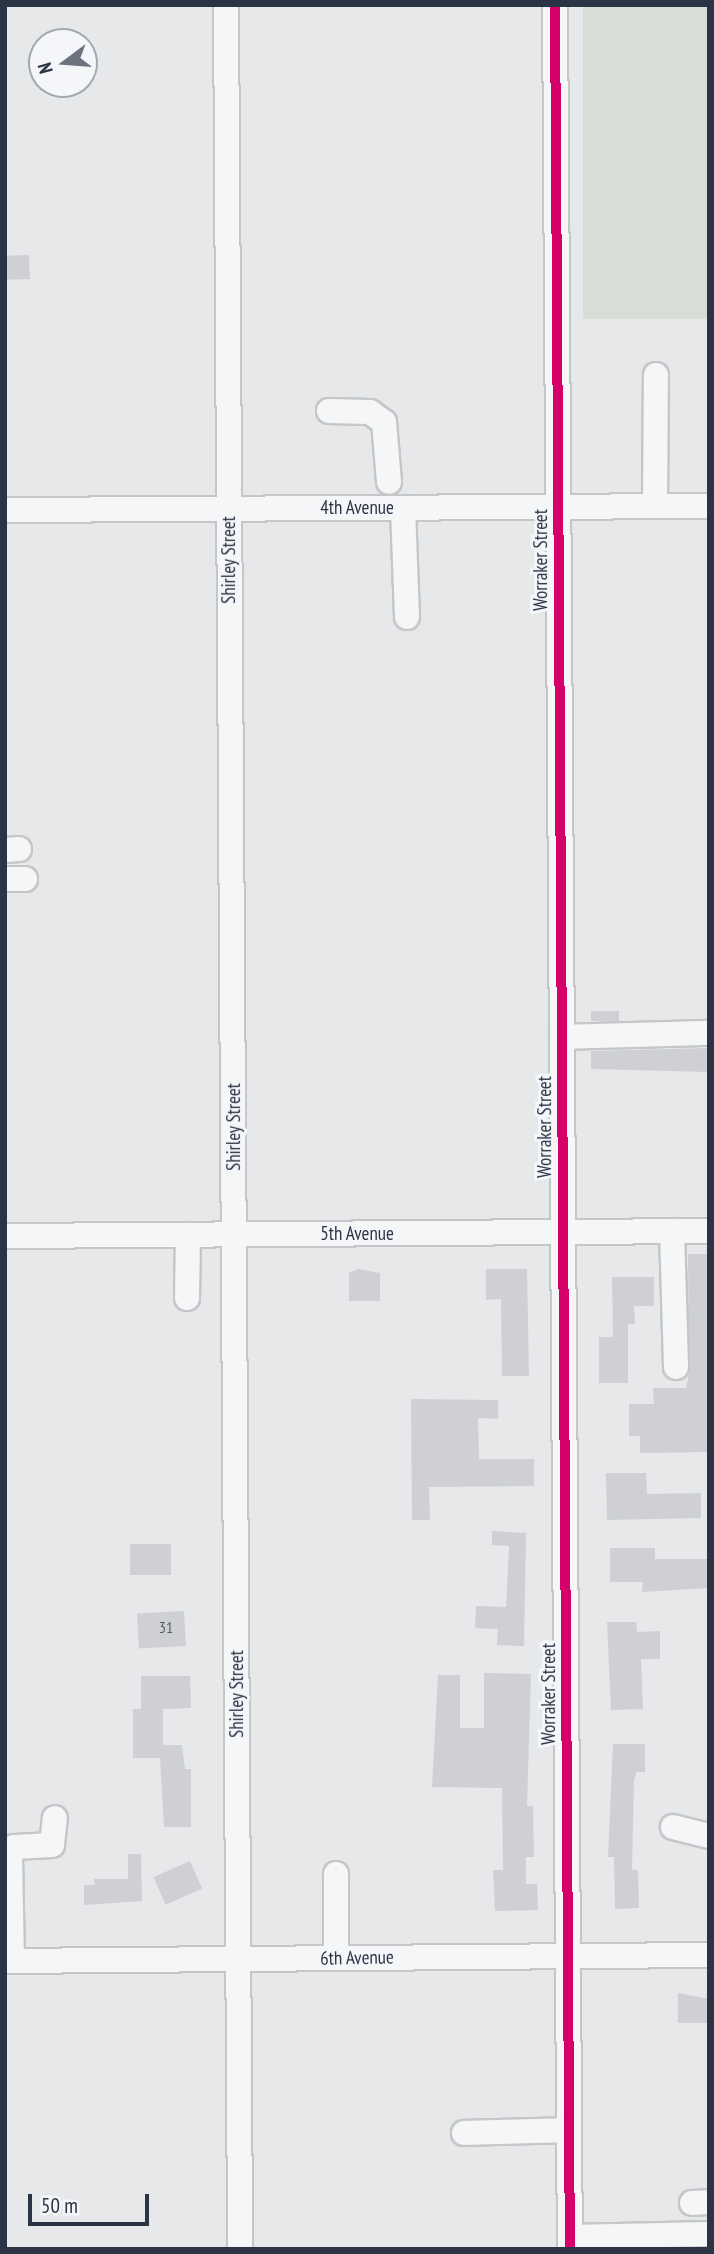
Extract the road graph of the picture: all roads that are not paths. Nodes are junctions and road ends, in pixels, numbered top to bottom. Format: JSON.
{"nodes":[{"id":1,"x":226,"y":5,"type":"edge"},
{"id":2,"x":555,"y":5,"type":"edge"},
{"id":3,"x":656,"y":375,"type":"dead end"},
{"id":4,"x":329,"y":411,"type":"dead end"},
{"id":5,"x":389,"y":482,"type":"dead end"},
{"id":6,"x":655,"y":506,"type":"junction"},
{"id":7,"x":709,"y":506,"type":"edge"},
{"id":8,"x":558,"y":507,"type":"junction"},
{"id":9,"x":403,"y":508,"type":"junction"},
{"id":10,"x":229,"y":509,"type":"junction"},
{"id":11,"x":5,"y":510,"type":"edge"},
{"id":12,"x":407,"y":617,"type":"dead end"},
{"id":13,"x":709,"y":1033,"type":"edge"},
{"id":14,"x":562,"y":1037,"type":"junction"},
{"id":15,"x":672,"y":1231,"type":"junction"},
{"id":16,"x":709,"y":1231,"type":"edge"},
{"id":17,"x":563,"y":1233,"type":"junction"},
{"id":18,"x":188,"y":1234,"type":"junction"},
{"id":19,"x":235,"y":1234,"type":"junction"},
{"id":20,"x":5,"y":1236,"type":"edge"},
{"id":21,"x":187,"y":1298,"type":"dead end"},
{"id":22,"x":676,"y":1367,"type":"dead end"},
{"id":23,"x":55,"y":1818,"type":"dead end"},
{"id":24,"x":673,"y":1826,"type":"dead end"},
{"id":25,"x":709,"y":1836,"type":"edge"},
{"id":26,"x":336,"y":1874,"type":"dead end"},
{"id":27,"x":568,"y":1955,"type":"junction"},
{"id":28,"x":709,"y":1955,"type":"edge"},
{"id":29,"x":336,"y":1958,"type":"junction"},
{"id":30,"x":238,"y":1959,"type":"junction"},
{"id":31,"x":9,"y":1961,"type":"edge"},
{"id":32,"x":569,"y":2130,"type":"junction"},
{"id":33,"x":464,"y":2133,"type":"dead end"},
{"id":34,"x":709,"y":2234,"type":"edge"},
{"id":35,"x":570,"y":2243,"type":"edge"},
{"id":36,"x":240,"y":2249,"type":"edge"}],
"edges":[{"from":1,"to":10,"type":"street","name":"Shirley Street"},
{"from":2,"to":8,"type":"street","name":"Worraker Street"},
{"from":3,"to":6,"type":"street"},
{"from":4,"to":5,"type":"street"},
{"from":6,"to":7,"type":"street","name":"4th Avenue"},
{"from":6,"to":8,"type":"street","name":"4th Avenue"},
{"from":8,"to":9,"type":"street","name":"4th Avenue"},
{"from":8,"to":14,"type":"street","name":"Worraker Street"},
{"from":9,"to":10,"type":"street","name":"4th Avenue"},
{"from":9,"to":12,"type":"street"},
{"from":10,"to":11,"type":"street","name":"4th Avenue"},
{"from":10,"to":19,"type":"street","name":"Shirley Street"},
{"from":13,"to":14,"type":"street"},
{"from":14,"to":17,"type":"street","name":"Worraker Street"},
{"from":15,"to":16,"type":"street","name":"5th Avenue"},
{"from":15,"to":17,"type":"street","name":"5th Avenue"},
{"from":15,"to":22,"type":"street"},
{"from":17,"to":19,"type":"street","name":"5th Avenue"},
{"from":17,"to":27,"type":"street","name":"Worraker Street"},
{"from":18,"to":19,"type":"street","name":"5th Avenue"},
{"from":18,"to":20,"type":"street","name":"5th Avenue"},
{"from":18,"to":21,"type":"street"},
{"from":19,"to":30,"type":"street","name":"Shirley Street"},
{"from":23,"to":31,"type":"street"},
{"from":24,"to":25,"type":"street"},
{"from":26,"to":29,"type":"street"},
{"from":27,"to":28,"type":"street","name":"6th Avenue"},
{"from":27,"to":29,"type":"street","name":"6th Avenue"},
{"from":27,"to":32,"type":"street","name":"Worraker Street"},
{"from":29,"to":30,"type":"street","name":"6th Avenue"},
{"from":30,"to":31,"type":"street","name":"6th Avenue"},
{"from":30,"to":36,"type":"street","name":"Shirley Street"},
{"from":32,"to":33,"type":"street"},
{"from":32,"to":35,"type":"street","name":"Worraker Street"},
{"from":34,"to":35,"type":"street"}]}
